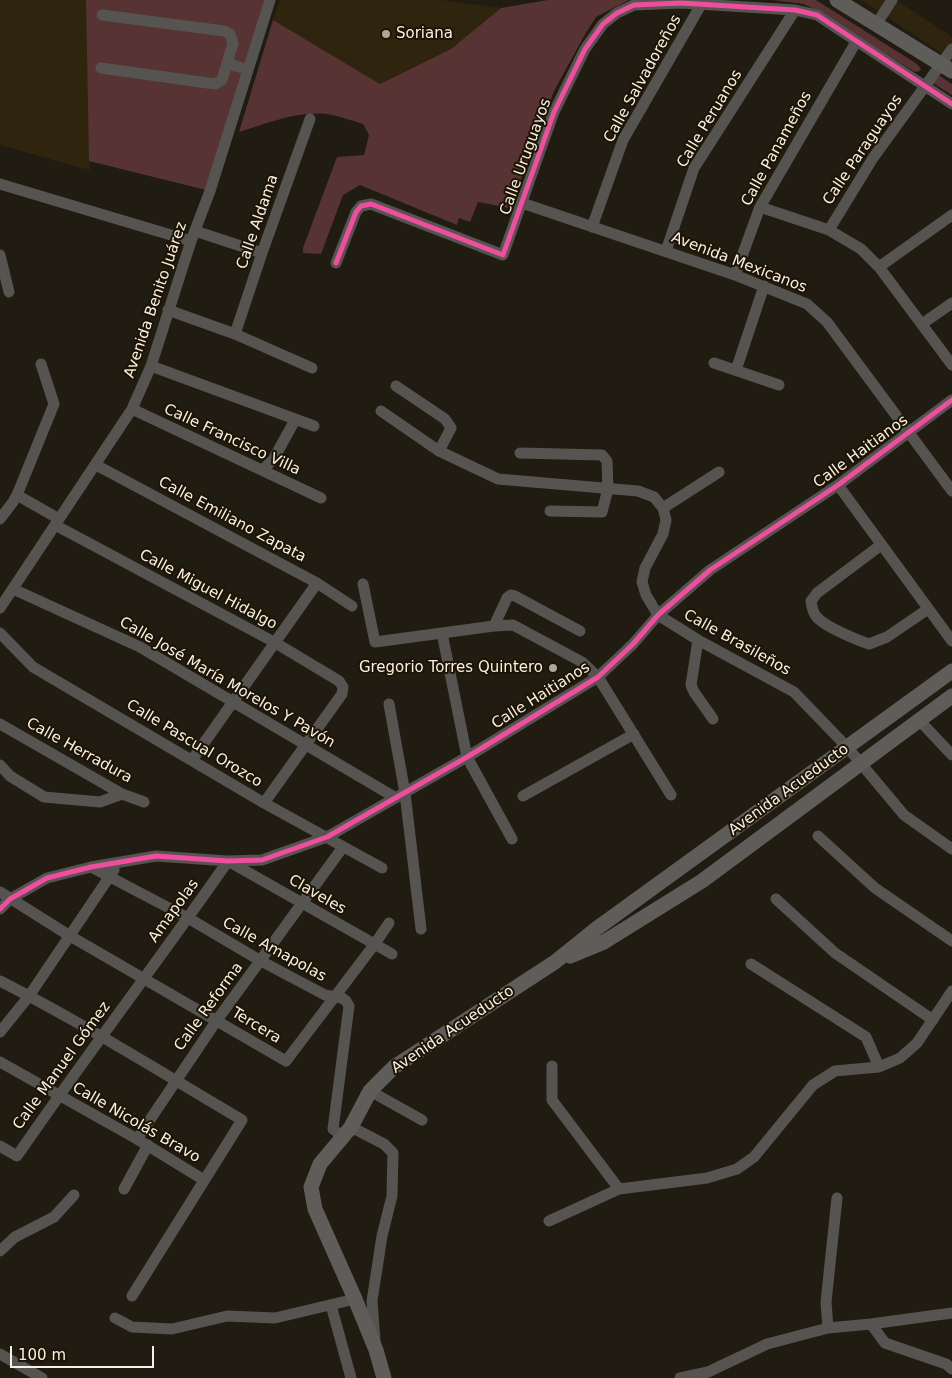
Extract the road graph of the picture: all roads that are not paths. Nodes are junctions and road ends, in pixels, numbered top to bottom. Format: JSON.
{"nodes":[{"id":1,"x":270,"y":0,"type":"edge"},
{"id":2,"x":837,"y":0,"type":"edge"},
{"id":3,"x":892,"y":0,"type":"edge"},
{"id":4,"x":681,"y":1,"type":"edge"},
{"id":5,"x":702,"y":3,"type":"junction"},
{"id":6,"x":795,"y":10,"type":"junction"},
{"id":7,"x":102,"y":15,"type":"dead end"},
{"id":8,"x":877,"y":23,"type":"junction"},
{"id":9,"x":856,"y":42,"type":"junction"},
{"id":10,"x":952,"y":49,"type":"edge"},
{"id":11,"x":227,"y":63,"type":"junction"},
{"id":12,"x":101,"y":68,"type":"dead end"},
{"id":13,"x":947,"y":68,"type":"edge"},
{"id":14,"x":248,"y":70,"type":"junction"},
{"id":15,"x":926,"y":86,"type":"junction"},
{"id":16,"x":952,"y":104,"type":"edge"},
{"id":17,"x":310,"y":119,"type":"dead end"},
{"id":18,"x":0,"y":184,"type":"edge"},
{"id":19,"x":522,"y":203,"type":"junction"},
{"id":20,"x":760,"y":207,"type":"junction"},
{"id":21,"x":952,"y":215,"type":"edge"},
{"id":22,"x":592,"y":227,"type":"junction"},
{"id":23,"x":829,"y":230,"type":"junction"},
{"id":24,"x":193,"y":236,"type":"junction"},
{"id":25,"x":666,"y":251,"type":"junction"},
{"id":26,"x":262,"y":253,"type":"junction"},
{"id":27,"x":0,"y":255,"type":"edge"},
{"id":28,"x":336,"y":263,"type":"dead end"},
{"id":29,"x":879,"y":267,"type":"junction"},
{"id":30,"x":735,"y":275,"type":"junction"},
{"id":31,"x":764,"y":286,"type":"junction"},
{"id":32,"x":9,"y":292,"type":"dead end"},
{"id":33,"x":952,"y":303,"type":"edge"},
{"id":34,"x":168,"y":310,"type":"junction"},
{"id":35,"x":922,"y":324,"type":"junction"},
{"id":36,"x":235,"y":334,"type":"junction"},
{"id":37,"x":714,"y":363,"type":"dead end"},
{"id":38,"x":41,"y":364,"type":"dead end"},
{"id":39,"x":952,"y":365,"type":"edge"},
{"id":40,"x":152,"y":366,"type":"junction"},
{"id":41,"x":312,"y":368,"type":"dead end"},
{"id":42,"x":736,"y":370,"type":"junction"},
{"id":43,"x":779,"y":385,"type":"dead end"},
{"id":44,"x":396,"y":386,"type":"dead end"},
{"id":45,"x":952,"y":400,"type":"edge"},
{"id":46,"x":132,"y":409,"type":"junction"},
{"id":47,"x":381,"y":411,"type":"dead end"},
{"id":48,"x":295,"y":420,"type":"junction"},
{"id":49,"x":314,"y":426,"type":"dead end"},
{"id":50,"x":909,"y":432,"type":"junction"},
{"id":51,"x":438,"y":451,"type":"junction"},
{"id":52,"x":520,"y":453,"type":"dead end"},
{"id":53,"x":96,"y":465,"type":"junction"},
{"id":54,"x":262,"y":470,"type":"junction"},
{"id":55,"x":719,"y":472,"type":"dead end"},
{"id":56,"x":838,"y":486,"type":"junction"},
{"id":57,"x":608,"y":490,"type":"junction"},
{"id":58,"x":952,"y":492,"type":"edge"},
{"id":59,"x":17,"y":495,"type":"junction"},
{"id":60,"x":320,"y":498,"type":"dead end"},
{"id":61,"x":663,"y":508,"type":"junction"},
{"id":62,"x":550,"y":511,"type":"dead end"},
{"id":63,"x":0,"y":519,"type":"edge"},
{"id":64,"x":57,"y":522,"type":"junction"},
{"id":65,"x":881,"y":545,"type":"junction"},
{"id":66,"x":317,"y":583,"type":"junction"},
{"id":67,"x":363,"y":584,"type":"dead end"},
{"id":68,"x":12,"y":589,"type":"junction"},
{"id":69,"x":352,"y":606,"type":"dead end"},
{"id":70,"x":0,"y":608,"type":"edge"},
{"id":71,"x":928,"y":609,"type":"junction"},
{"id":72,"x":658,"y":615,"type":"junction"},
{"id":73,"x":494,"y":626,"type":"junction"},
{"id":74,"x":580,"y":631,"type":"dead end"},
{"id":75,"x":0,"y":633,"type":"edge"},
{"id":76,"x":442,"y":633,"type":"junction"},
{"id":77,"x":698,"y":640,"type":"junction"},
{"id":78,"x":952,"y":641,"type":"edge"},
{"id":79,"x":274,"y":642,"type":"junction"},
{"id":80,"x":952,"y":672,"type":"edge"},
{"id":81,"x":598,"y":677,"type":"junction"},
{"id":82,"x":952,"y":696,"type":"edge"},
{"id":83,"x":234,"y":701,"type":"junction"},
{"id":84,"x":389,"y":704,"type":"dead end"},
{"id":85,"x":713,"y":719,"type":"dead end"},
{"id":86,"x":919,"y":720,"type":"junction"},
{"id":87,"x":0,"y":724,"type":"edge"},
{"id":88,"x":634,"y":734,"type":"junction"},
{"id":89,"x":307,"y":744,"type":"junction"},
{"id":90,"x":848,"y":748,"type":"junction"},
{"id":91,"x":952,"y":755,"type":"edge"},
{"id":92,"x":467,"y":757,"type":"junction"},
{"id":93,"x":192,"y":760,"type":"junction"},
{"id":94,"x":860,"y":764,"type":"junction"},
{"id":95,"x":0,"y":765,"type":"edge"},
{"id":96,"x":122,"y":794,"type":"junction"},
{"id":97,"x":671,"y":794,"type":"dead end"},
{"id":98,"x":400,"y":795,"type":"junction"},
{"id":99,"x":523,"y":796,"type":"dead end"},
{"id":100,"x":144,"y":802,"type":"dead end"},
{"id":101,"x":264,"y":803,"type":"junction"},
{"id":102,"x":818,"y":836,"type":"dead end"},
{"id":103,"x":327,"y":837,"type":"junction"},
{"id":104,"x":512,"y":839,"type":"dead end"},
{"id":105,"x":343,"y":847,"type":"junction"},
{"id":106,"x":952,"y":849,"type":"edge"},
{"id":107,"x":228,"y":861,"type":"junction"},
{"id":108,"x":119,"y":862,"type":"junction"},
{"id":109,"x":91,"y":867,"type":"junction"},
{"id":110,"x":382,"y":868,"type":"dead end"},
{"id":111,"x":110,"y":876,"type":"junction"},
{"id":112,"x":0,"y":892,"type":"edge"},
{"id":113,"x":776,"y":899,"type":"dead end"},
{"id":114,"x":10,"y":900,"type":"junction"},
{"id":115,"x":302,"y":904,"type":"junction"},
{"id":116,"x":0,"y":909,"type":"edge"},
{"id":117,"x":188,"y":918,"type":"junction"},
{"id":118,"x":388,"y":923,"type":"dead end"},
{"id":119,"x":421,"y":928,"type":"dead end"},
{"id":120,"x":70,"y":936,"type":"junction"},
{"id":121,"x":952,"y":940,"type":"edge"},
{"id":122,"x":374,"y":945,"type":"junction"},
{"id":123,"x":392,"y":954,"type":"dead end"},
{"id":124,"x":260,"y":961,"type":"junction"},
{"id":125,"x":555,"y":962,"type":"junction"},
{"id":126,"x":751,"y":964,"type":"dead end"},
{"id":127,"x":143,"y":978,"type":"junction"},
{"id":128,"x":0,"y":981,"type":"edge"},
{"id":129,"x":952,"y":991,"type":"edge"},
{"id":130,"x":30,"y":996,"type":"junction"},
{"id":131,"x":334,"y":997,"type":"junction"},
{"id":132,"x":217,"y":1020,"type":"junction"},
{"id":133,"x":933,"y":1020,"type":"junction"},
{"id":134,"x":0,"y":1032,"type":"edge"},
{"id":135,"x":102,"y":1037,"type":"junction"},
{"id":136,"x":0,"y":1062,"type":"edge"},
{"id":137,"x":552,"y":1066,"type":"dead end"},
{"id":138,"x":879,"y":1067,"type":"junction"},
{"id":139,"x":175,"y":1081,"type":"junction"},
{"id":140,"x":370,"y":1091,"type":"junction"},
{"id":141,"x":59,"y":1095,"type":"junction"},
{"id":142,"x":422,"y":1120,"type":"dead end"},
{"id":143,"x":346,"y":1131,"type":"junction"},
{"id":144,"x":137,"y":1139,"type":"junction"},
{"id":145,"x":148,"y":1145,"type":"junction"},
{"id":146,"x":0,"y":1146,"type":"edge"},
{"id":147,"x":204,"y":1180,"type":"junction"},
{"id":148,"x":619,"y":1188,"type":"junction"},
{"id":149,"x":124,"y":1189,"type":"dead end"},
{"id":150,"x":74,"y":1195,"type":"dead end"},
{"id":151,"x":837,"y":1198,"type":"dead end"},
{"id":152,"x":549,"y":1221,"type":"dead end"},
{"id":153,"x":0,"y":1251,"type":"edge"},
{"id":154,"x":132,"y":1296,"type":"dead end"},
{"id":155,"x":356,"y":1299,"type":"junction"},
{"id":156,"x":331,"y":1305,"type":"junction"},
{"id":157,"x":952,"y":1313,"type":"edge"},
{"id":158,"x":115,"y":1318,"type":"dead end"},
{"id":159,"x":871,"y":1324,"type":"junction"},
{"id":160,"x":828,"y":1328,"type":"junction"},
{"id":161,"x":376,"y":1350,"type":"junction"},
{"id":162,"x":0,"y":1354,"type":"edge"},
{"id":163,"x":952,"y":1369,"type":"edge"},
{"id":164,"x":42,"y":1378,"type":"edge"},
{"id":165,"x":350,"y":1378,"type":"edge"},
{"id":166,"x":384,"y":1378,"type":"edge"},
{"id":167,"x":680,"y":1378,"type":"edge"}],
"edges":[{"from":1,"to":14,"type":"street","name":"Avenida Benito Juárez"},
{"from":2,"to":8,"type":"main road"},
{"from":3,"to":8,"type":"street"},
{"from":4,"to":5,"type":"street"},
{"from":4,"to":19,"type":"street","name":"Calle Uruguayos"},
{"from":5,"to":6,"type":"street"},
{"from":5,"to":22,"type":"street","name":"Calle Salvadoreños"},
{"from":6,"to":9,"type":"street"},
{"from":6,"to":25,"type":"street","name":"Calle Peruanos"},
{"from":7,"to":11,"type":"street"},
{"from":8,"to":13,"type":"main road"},
{"from":9,"to":15,"type":"street"},
{"from":9,"to":20,"type":"street","name":"Calle Panameños"},
{"from":10,"to":13,"type":"street","name":"Calle Paraguayos"},
{"from":11,"to":12,"type":"street"},
{"from":11,"to":14,"type":"street"},
{"from":13,"to":15,"type":"street","name":"Calle Paraguayos"},
{"from":14,"to":24,"type":"street","name":"Avenida Benito Juárez"},
{"from":15,"to":16,"type":"street"},
{"from":15,"to":23,"type":"street","name":"Calle Paraguayos"},
{"from":17,"to":26,"type":"street","name":"Calle Aldama"},
{"from":18,"to":24,"type":"street"},
{"from":19,"to":22,"type":"street","name":"Avenida Mexicanos"},
{"from":19,"to":28,"type":"street","name":"Calle Uruguayos"},
{"from":20,"to":23,"type":"street"},
{"from":20,"to":30,"type":"street","name":"Calle Panameños"},
{"from":21,"to":29,"type":"street"},
{"from":22,"to":25,"type":"street","name":"Avenida Mexicanos"},
{"from":23,"to":29,"type":"street"},
{"from":24,"to":26,"type":"street"},
{"from":24,"to":34,"type":"street","name":"Avenida Benito Juárez"},
{"from":25,"to":30,"type":"street","name":"Avenida Mexicanos"},
{"from":26,"to":36,"type":"street","name":"Calle Aldama"},
{"from":27,"to":32,"type":"street"},
{"from":29,"to":35,"type":"street"},
{"from":30,"to":31,"type":"street","name":"Avenida Mexicanos"},
{"from":31,"to":42,"type":"street"},
{"from":31,"to":50,"type":"street","name":"Avenida Mexicanos"},
{"from":33,"to":35,"type":"street"},
{"from":34,"to":36,"type":"street"},
{"from":34,"to":40,"type":"street","name":"Avenida Benito Juárez"},
{"from":35,"to":39,"type":"street"},
{"from":36,"to":41,"type":"street"},
{"from":37,"to":42,"type":"street"},
{"from":38,"to":59,"type":"street"},
{"from":40,"to":46,"type":"street","name":"Avenida Benito Juárez"},
{"from":40,"to":48,"type":"street"},
{"from":42,"to":43,"type":"street"},
{"from":44,"to":51,"type":"street"},
{"from":45,"to":50,"type":"street","name":"Calle Haitianos"},
{"from":46,"to":53,"type":"street","name":"Avenida Benito Juárez"},
{"from":46,"to":54,"type":"street","name":"Calle Francisco Villa"},
{"from":47,"to":51,"type":"street"},
{"from":48,"to":49,"type":"street"},
{"from":48,"to":54,"type":"street"},
{"from":50,"to":56,"type":"street","name":"Calle Haitianos"},
{"from":50,"to":58,"type":"street","name":"Avenida Mexicanos"},
{"from":51,"to":57,"type":"street"},
{"from":52,"to":57,"type":"street"},
{"from":53,"to":64,"type":"street","name":"Avenida Benito Juárez"},
{"from":53,"to":66,"type":"street","name":"Calle Emiliano Zapata"},
{"from":54,"to":60,"type":"street","name":"Calle Francisco Villa"},
{"from":55,"to":61,"type":"street"},
{"from":56,"to":65,"type":"street"},
{"from":56,"to":72,"type":"street","name":"Calle Haitianos"},
{"from":57,"to":61,"type":"street"},
{"from":57,"to":62,"type":"street"},
{"from":59,"to":63,"type":"street"},
{"from":59,"to":64,"type":"street","name":"Calle Miguel Hidalgo"},
{"from":61,"to":72,"type":"street","name":"Calle Brasileños"},
{"from":64,"to":68,"type":"street","name":"Avenida Benito Juárez"},
{"from":64,"to":79,"type":"street","name":"Calle Miguel Hidalgo"},
{"from":65,"to":71,"type":"street"},
{"from":65,"to":71,"type":"street"},
{"from":66,"to":69,"type":"street","name":"Calle Emiliano Zapata"},
{"from":66,"to":79,"type":"street"},
{"from":67,"to":76,"type":"street"},
{"from":68,"to":70,"type":"street","name":"Avenida Benito Juárez"},
{"from":68,"to":83,"type":"street","name":"Calle José María Morelos Y Pavón"},
{"from":71,"to":78,"type":"street"},
{"from":72,"to":77,"type":"street","name":"Calle Brasileños"},
{"from":72,"to":81,"type":"street","name":"Calle Haitianos"},
{"from":73,"to":74,"type":"street"},
{"from":73,"to":76,"type":"street"},
{"from":73,"to":81,"type":"street"},
{"from":75,"to":93,"type":"street","name":"Calle Pascual Orozco"},
{"from":76,"to":92,"type":"street"},
{"from":77,"to":85,"type":"street"},
{"from":77,"to":90,"type":"street","name":"Calle Brasileños"},
{"from":79,"to":83,"type":"street"},
{"from":79,"to":89,"type":"street","name":"Calle Miguel Hidalgo"},
{"from":80,"to":90,"type":"main road","name":"Avenida Acueducto"},
{"from":81,"to":88,"type":"street"},
{"from":81,"to":92,"type":"street","name":"Calle Haitianos"},
{"from":82,"to":86,"type":"main road","name":"Avenida Acueducto"},
{"from":83,"to":89,"type":"street","name":"Calle José María Morelos Y Pavón"},
{"from":83,"to":93,"type":"street"},
{"from":84,"to":98,"type":"street"},
{"from":86,"to":91,"type":"street"},
{"from":86,"to":94,"type":"main road","name":"Avenida Acueducto"},
{"from":87,"to":96,"type":"street","name":"Calle Herradura"},
{"from":88,"to":97,"type":"street"},
{"from":88,"to":99,"type":"street"},
{"from":89,"to":98,"type":"street","name":"Calle José María Morelos Y Pavón"},
{"from":89,"to":101,"type":"street"},
{"from":90,"to":94,"type":"street","name":"Calle Brasileños"},
{"from":90,"to":125,"type":"main road","name":"Avenida Acueducto"},
{"from":92,"to":98,"type":"street","name":"Calle Haitianos"},
{"from":92,"to":104,"type":"street"},
{"from":93,"to":101,"type":"street","name":"Calle Pascual Orozco"},
{"from":94,"to":106,"type":"street","name":"Calle Brasileños"},
{"from":94,"to":125,"type":"main road","name":"Avenida Acueducto"},
{"from":95,"to":96,"type":"street"},
{"from":96,"to":100,"type":"street","name":"Calle Herradura"},
{"from":98,"to":103,"type":"street","name":"Calle Haitianos"},
{"from":98,"to":119,"type":"street"},
{"from":101,"to":103,"type":"street","name":"Calle Pascual Orozco"},
{"from":102,"to":121,"type":"street"},
{"from":103,"to":105,"type":"street","name":"Calle Pascual Orozco"},
{"from":103,"to":107,"type":"street","name":"Calle Haitianos"},
{"from":105,"to":110,"type":"street","name":"Calle Pascual Orozco"},
{"from":105,"to":115,"type":"street","name":"Calle Reforma"},
{"from":107,"to":108,"type":"street","name":"Calle Haitianos"},
{"from":107,"to":115,"type":"street","name":"Claveles"},
{"from":107,"to":117,"type":"street","name":"Amapolas"},
{"from":108,"to":109,"type":"street","name":"Calle Haitianos"},
{"from":108,"to":111,"type":"street"},
{"from":109,"to":111,"type":"street","name":"Calle Amapolas"},
{"from":109,"to":114,"type":"street","name":"Calle Haitianos"},
{"from":111,"to":117,"type":"street","name":"Calle Amapolas"},
{"from":111,"to":120,"type":"street"},
{"from":112,"to":114,"type":"street"},
{"from":113,"to":133,"type":"street"},
{"from":114,"to":116,"type":"street","name":"Calle Haitianos"},
{"from":114,"to":120,"type":"street"},
{"from":115,"to":122,"type":"street","name":"Claveles"},
{"from":115,"to":124,"type":"street","name":"Calle Reforma"},
{"from":117,"to":124,"type":"street","name":"Calle Amapolas"},
{"from":117,"to":127,"type":"street","name":"Amapolas"},
{"from":118,"to":122,"type":"street","name":"Tercera"},
{"from":120,"to":127,"type":"street"},
{"from":120,"to":130,"type":"street"},
{"from":122,"to":123,"type":"street","name":"Claveles"},
{"from":122,"to":131,"type":"street","name":"Tercera"},
{"from":124,"to":131,"type":"street","name":"Calle Amapolas"},
{"from":124,"to":132,"type":"street","name":"Calle Reforma"},
{"from":125,"to":140,"type":"main road","name":"Avenida Acueducto"},
{"from":126,"to":138,"type":"street"},
{"from":127,"to":132,"type":"street"},
{"from":127,"to":135,"type":"street","name":"Calle Manuel Gómez"},
{"from":128,"to":130,"type":"street"},
{"from":129,"to":133,"type":"street"},
{"from":130,"to":134,"type":"street"},
{"from":130,"to":135,"type":"street"},
{"from":131,"to":132,"type":"street","name":"Tercera"},
{"from":131,"to":143,"type":"street","name":"Calle Amapolas"},
{"from":132,"to":139,"type":"street","name":"Calle Reforma"},
{"from":133,"to":138,"type":"street"},
{"from":135,"to":139,"type":"street"},
{"from":135,"to":141,"type":"street","name":"Calle Manuel Gómez"},
{"from":136,"to":141,"type":"street","name":"Calle Nicolás Bravo"},
{"from":137,"to":148,"type":"street"},
{"from":138,"to":148,"type":"street"},
{"from":139,"to":144,"type":"street","name":"Calle Reforma"},
{"from":139,"to":147,"type":"street"},
{"from":140,"to":142,"type":"street"},
{"from":140,"to":143,"type":"main road","name":"Avenida Acueducto"},
{"from":141,"to":144,"type":"street","name":"Calle Nicolás Bravo"},
{"from":141,"to":146,"type":"street","name":"Calle Manuel Gómez"},
{"from":143,"to":155,"type":"main road","name":"Avenida Acueducto"},
{"from":143,"to":161,"type":"street"},
{"from":144,"to":145,"type":"street","name":"Calle Nicolás Bravo"},
{"from":145,"to":147,"type":"street","name":"Calle Nicolás Bravo"},
{"from":145,"to":149,"type":"street"},
{"from":147,"to":154,"type":"street"},
{"from":148,"to":152,"type":"street"},
{"from":150,"to":153,"type":"street"},
{"from":151,"to":160,"type":"street"},
{"from":155,"to":156,"type":"street"},
{"from":155,"to":161,"type":"main road","name":"Avenida Acueducto"},
{"from":156,"to":158,"type":"street"},
{"from":156,"to":165,"type":"street"},
{"from":157,"to":159,"type":"street"},
{"from":159,"to":160,"type":"street"},
{"from":159,"to":163,"type":"street"},
{"from":160,"to":167,"type":"street"},
{"from":161,"to":166,"type":"main road","name":"Avenida Acueducto"},
{"from":162,"to":164,"type":"street"}]}
